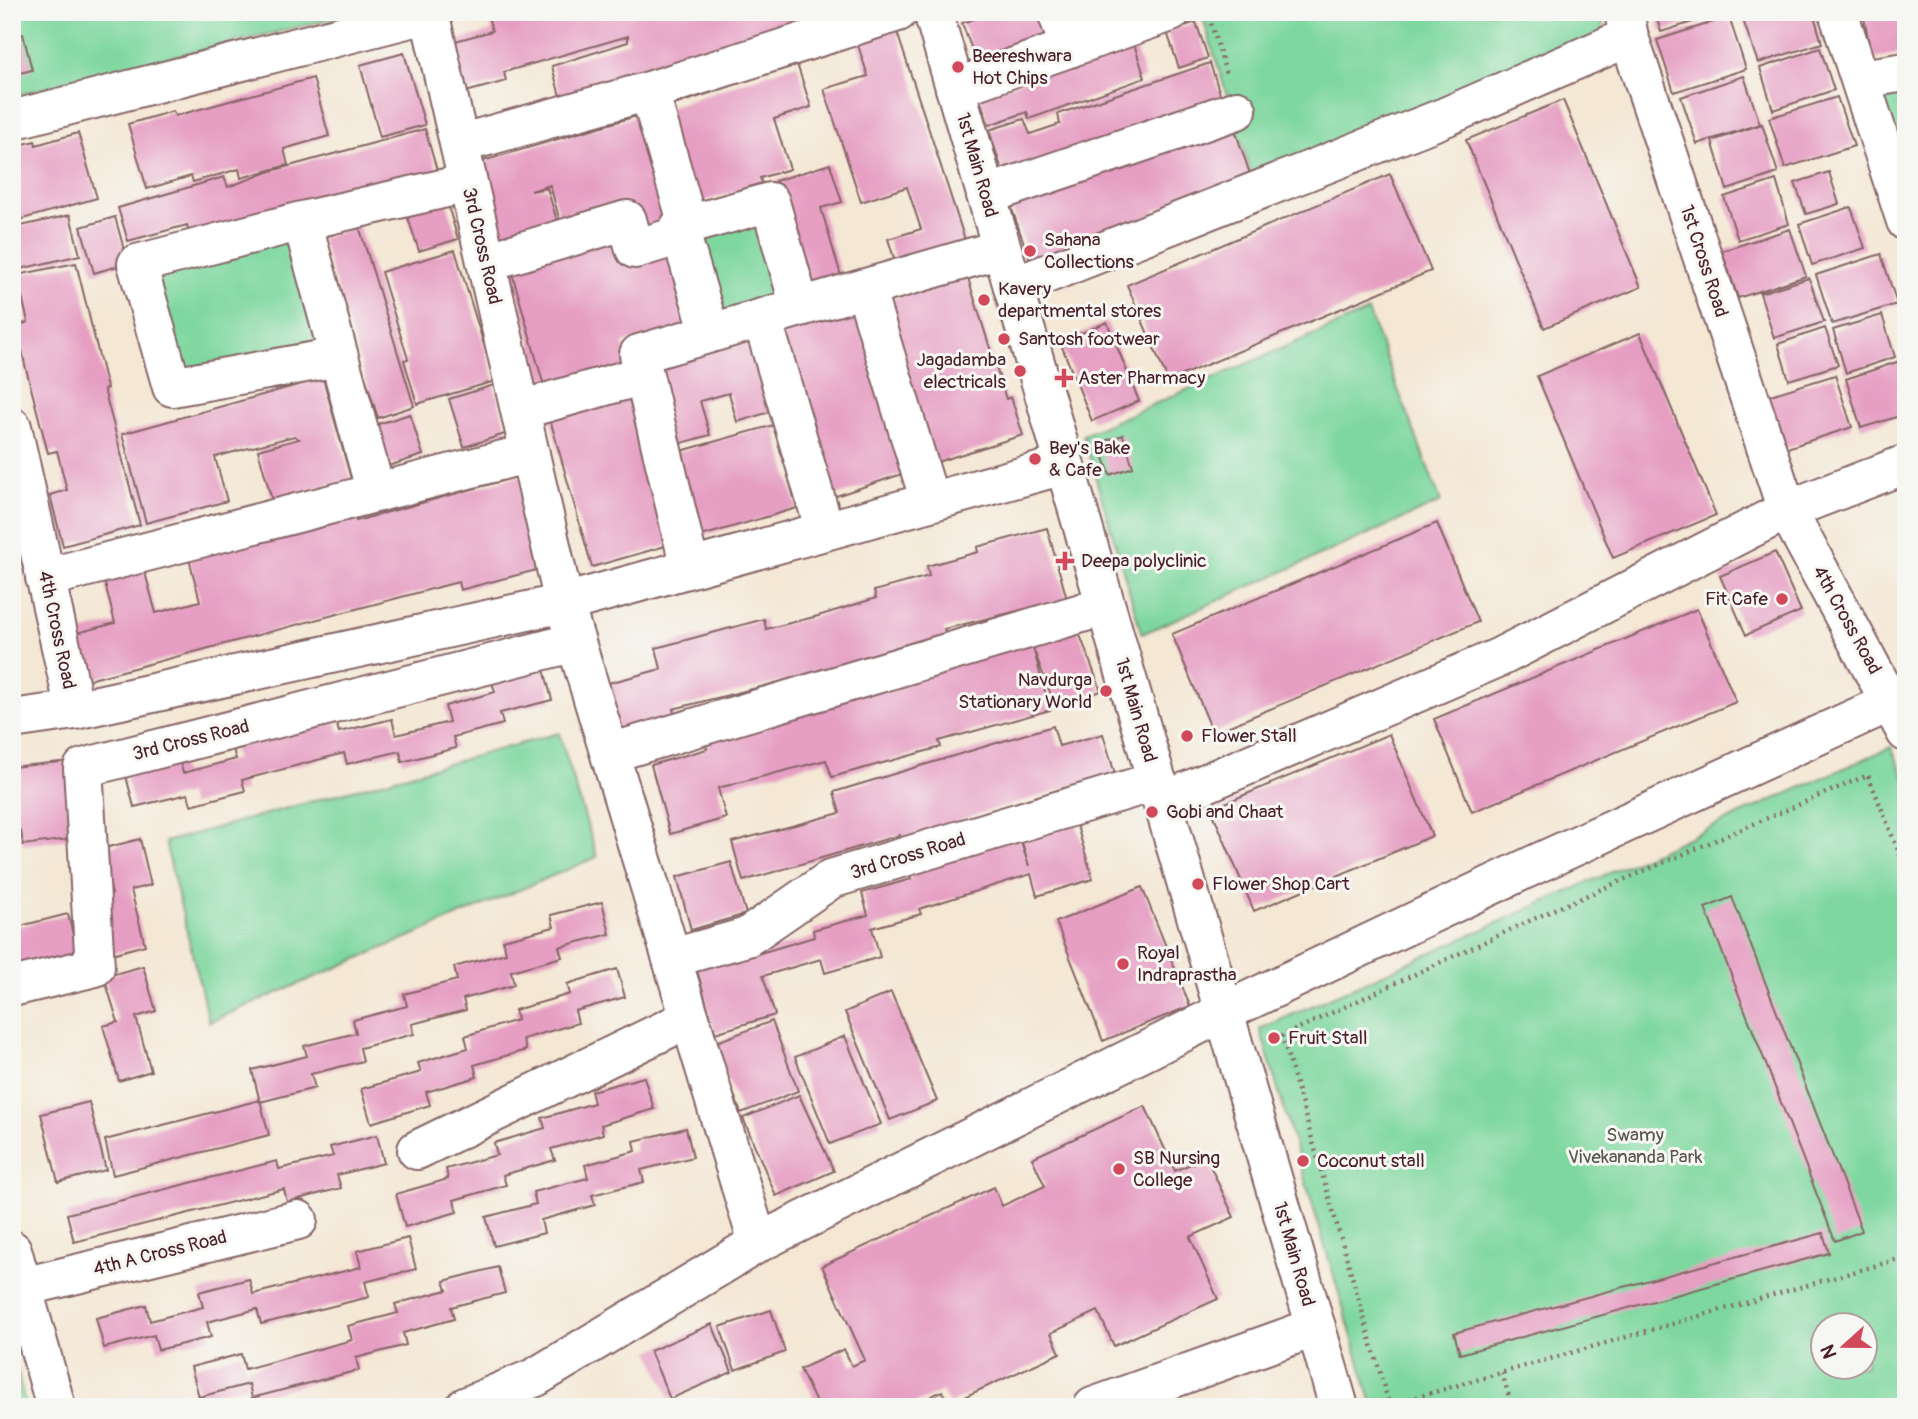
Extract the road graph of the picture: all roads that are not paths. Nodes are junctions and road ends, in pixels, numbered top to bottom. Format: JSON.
{"nodes":[{"id":1,"x":898,"y":12,"type":"edge"},
{"id":2,"x":933,"y":12,"type":"edge"},
{"id":3,"x":1057,"y":12,"type":"edge"},
{"id":4,"x":1171,"y":12,"type":"edge"},
{"id":5,"x":1838,"y":12,"type":"edge"},
{"id":6,"x":431,"y":13,"type":"edge"},
{"id":7,"x":1626,"y":24,"type":"edge"},
{"id":8,"x":1070,"y":48,"type":"junction"},
{"id":9,"x":1906,"y":72,"type":"edge"},
{"id":10,"x":1860,"y":79,"type":"junction"},
{"id":11,"x":955,"y":88,"type":"junction"},
{"id":12,"x":649,"y":91,"type":"junction"},
{"id":13,"x":1237,"y":110,"type":"dead end"},
{"id":14,"x":12,"y":120,"type":"edge"},
{"id":15,"x":459,"y":144,"type":"junction"},
{"id":16,"x":468,"y":183,"type":"junction"},
{"id":17,"x":986,"y":195,"type":"junction"},
{"id":18,"x":302,"y":221,"type":"junction"},
{"id":19,"x":1906,"y":221,"type":"edge"},
{"id":20,"x":684,"y":230,"type":"junction"},
{"id":21,"x":1002,"y":249,"type":"junction"},
{"id":22,"x":486,"y":262,"type":"junction"},
{"id":23,"x":1013,"y":287,"type":"junction"},
{"id":24,"x":865,"y":288,"type":"junction"},
{"id":25,"x":800,"y":307,"type":"junction"},
{"id":26,"x":762,"y":318,"type":"junction"},
{"id":27,"x":710,"y":333,"type":"junction"},
{"id":28,"x":338,"y":357,"type":"junction"},
{"id":29,"x":644,"y":375,"type":"junction"},
{"id":30,"x":520,"y":410,"type":"junction"},
{"id":31,"x":12,"y":427,"type":"edge"},
{"id":32,"x":530,"y":453,"type":"junction"},
{"id":33,"x":1906,"y":464,"type":"edge"},
{"id":34,"x":1065,"y":465,"type":"junction"},
{"id":35,"x":376,"y":493,"type":"junction"},
{"id":36,"x":930,"y":502,"type":"junction"},
{"id":37,"x":1787,"y":510,"type":"junction"},
{"id":38,"x":23,"y":524,"type":"edge"},
{"id":39,"x":825,"y":531,"type":"junction"},
{"id":40,"x":690,"y":568,"type":"junction"},
{"id":41,"x":45,"y":578,"type":"junction"},
{"id":42,"x":564,"y":603,"type":"junction"},
{"id":43,"x":1105,"y":606,"type":"junction"},
{"id":44,"x":576,"y":642,"type":"junction"},
{"id":45,"x":1901,"y":709,"type":"edge"},
{"id":46,"x":75,"y":710,"type":"junction"},
{"id":47,"x":12,"y":719,"type":"edge"},
{"id":48,"x":610,"y":753,"type":"junction"},
{"id":49,"x":1160,"y":791,"type":"junction"},
{"id":50,"x":672,"y":958,"type":"junction"},
{"id":51,"x":12,"y":987,"type":"edge"},
{"id":52,"x":1224,"y":1012,"type":"junction"},
{"id":53,"x":690,"y":1018,"type":"junction"},
{"id":54,"x":417,"y":1150,"type":"dead end"},
{"id":55,"x":298,"y":1220,"type":"dead end"},
{"id":56,"x":758,"y":1243,"type":"junction"},
{"id":57,"x":12,"y":1250,"type":"edge"},
{"id":58,"x":23,"y":1287,"type":"junction"},
{"id":59,"x":1316,"y":1327,"type":"junction"},
{"id":60,"x":540,"y":1392,"type":"edge"},
{"id":61,"x":56,"y":1407,"type":"edge"},
{"id":62,"x":465,"y":1407,"type":"edge"},
{"id":63,"x":1093,"y":1407,"type":"edge"},
{"id":64,"x":1339,"y":1407,"type":"edge"}],
"edges":[{"from":1,"to":12,"type":"street"},
{"from":2,"to":11,"type":"street","name":"1st Main Road"},
{"from":3,"to":8,"type":"street"},
{"from":4,"to":8,"type":"street"},
{"from":5,"to":10,"type":"street"},
{"from":6,"to":14,"type":"street"},
{"from":6,"to":15,"type":"street","name":"3rd Cross Road"},
{"from":7,"to":23,"type":"street"},
{"from":7,"to":37,"type":"street","name":"1st Cross Road"},
{"from":8,"to":11,"type":"street"},
{"from":9,"to":10,"type":"street"},
{"from":10,"to":19,"type":"street"},
{"from":11,"to":17,"type":"street","name":"1st Main Road"},
{"from":12,"to":15,"type":"street"},
{"from":12,"to":20,"type":"street"},
{"from":13,"to":17,"type":"street"},
{"from":15,"to":16,"type":"street","name":"3rd Cross Road"},
{"from":16,"to":18,"type":"street"},
{"from":16,"to":22,"type":"street","name":"3rd Cross Road"},
{"from":17,"to":21,"type":"street","name":"1st Main Road"},
{"from":18,"to":28,"type":"street"},
{"from":18,"to":28,"type":"street"},
{"from":20,"to":22,"type":"street"},
{"from":20,"to":25,"type":"street"},
{"from":20,"to":27,"type":"street"},
{"from":21,"to":23,"type":"street","name":"1st Main Road"},
{"from":21,"to":24,"type":"street"},
{"from":22,"to":30,"type":"street","name":"3rd Cross Road"},
{"from":23,"to":34,"type":"street","name":"1st Main Road"},
{"from":24,"to":25,"type":"street"},
{"from":24,"to":36,"type":"street"},
{"from":25,"to":26,"type":"street"},
{"from":26,"to":27,"type":"street"},
{"from":26,"to":39,"type":"street"},
{"from":27,"to":29,"type":"street"},
{"from":28,"to":35,"type":"street"},
{"from":29,"to":30,"type":"street"},
{"from":29,"to":40,"type":"street"},
{"from":30,"to":32,"type":"street","name":"3rd Cross Road"},
{"from":31,"to":38,"type":"street","name":"4th Cross Road"},
{"from":32,"to":35,"type":"street"},
{"from":32,"to":42,"type":"street","name":"3rd Cross Road"},
{"from":33,"to":37,"type":"street","name":"3rd Cross Road"},
{"from":34,"to":36,"type":"street"},
{"from":34,"to":43,"type":"street","name":"1st Main Road"},
{"from":35,"to":41,"type":"street"},
{"from":36,"to":39,"type":"street"},
{"from":37,"to":45,"type":"street","name":"4th Cross Road"},
{"from":37,"to":49,"type":"street","name":"3rd Cross Road"},
{"from":38,"to":41,"type":"street","name":"4th Cross Road"},
{"from":39,"to":40,"type":"street"},
{"from":40,"to":42,"type":"street"},
{"from":41,"to":46,"type":"street","name":"4th Cross Road"},
{"from":42,"to":44,"type":"street","name":"3rd Cross Road"},
{"from":42,"to":46,"type":"street"},
{"from":43,"to":48,"type":"street"},
{"from":43,"to":49,"type":"street","name":"1st Main Road"},
{"from":44,"to":48,"type":"street","name":"3rd Cross Road"},
{"from":44,"to":51,"type":"street","name":"3rd Cross Road"},
{"from":45,"to":52,"type":"street"},
{"from":46,"to":47,"type":"street"},
{"from":48,"to":50,"type":"street","name":"3rd Cross Road"},
{"from":49,"to":50,"type":"street","name":"3rd Cross Road"},
{"from":49,"to":52,"type":"street","name":"1st Main Road"},
{"from":50,"to":53,"type":"street","name":"3rd Cross Road"},
{"from":52,"to":56,"type":"street"},
{"from":52,"to":59,"type":"street","name":"1st Main Road"},
{"from":53,"to":54,"type":"street"},
{"from":53,"to":56,"type":"street","name":"3rd Cross Road"},
{"from":55,"to":58,"type":"street","name":"4th A Cross Road"},
{"from":56,"to":60,"type":"street"},
{"from":57,"to":58,"type":"street"},
{"from":58,"to":61,"type":"street"},
{"from":59,"to":63,"type":"street"},
{"from":59,"to":64,"type":"street","name":"1st Main Road"},
{"from":60,"to":62,"type":"street"}]}
